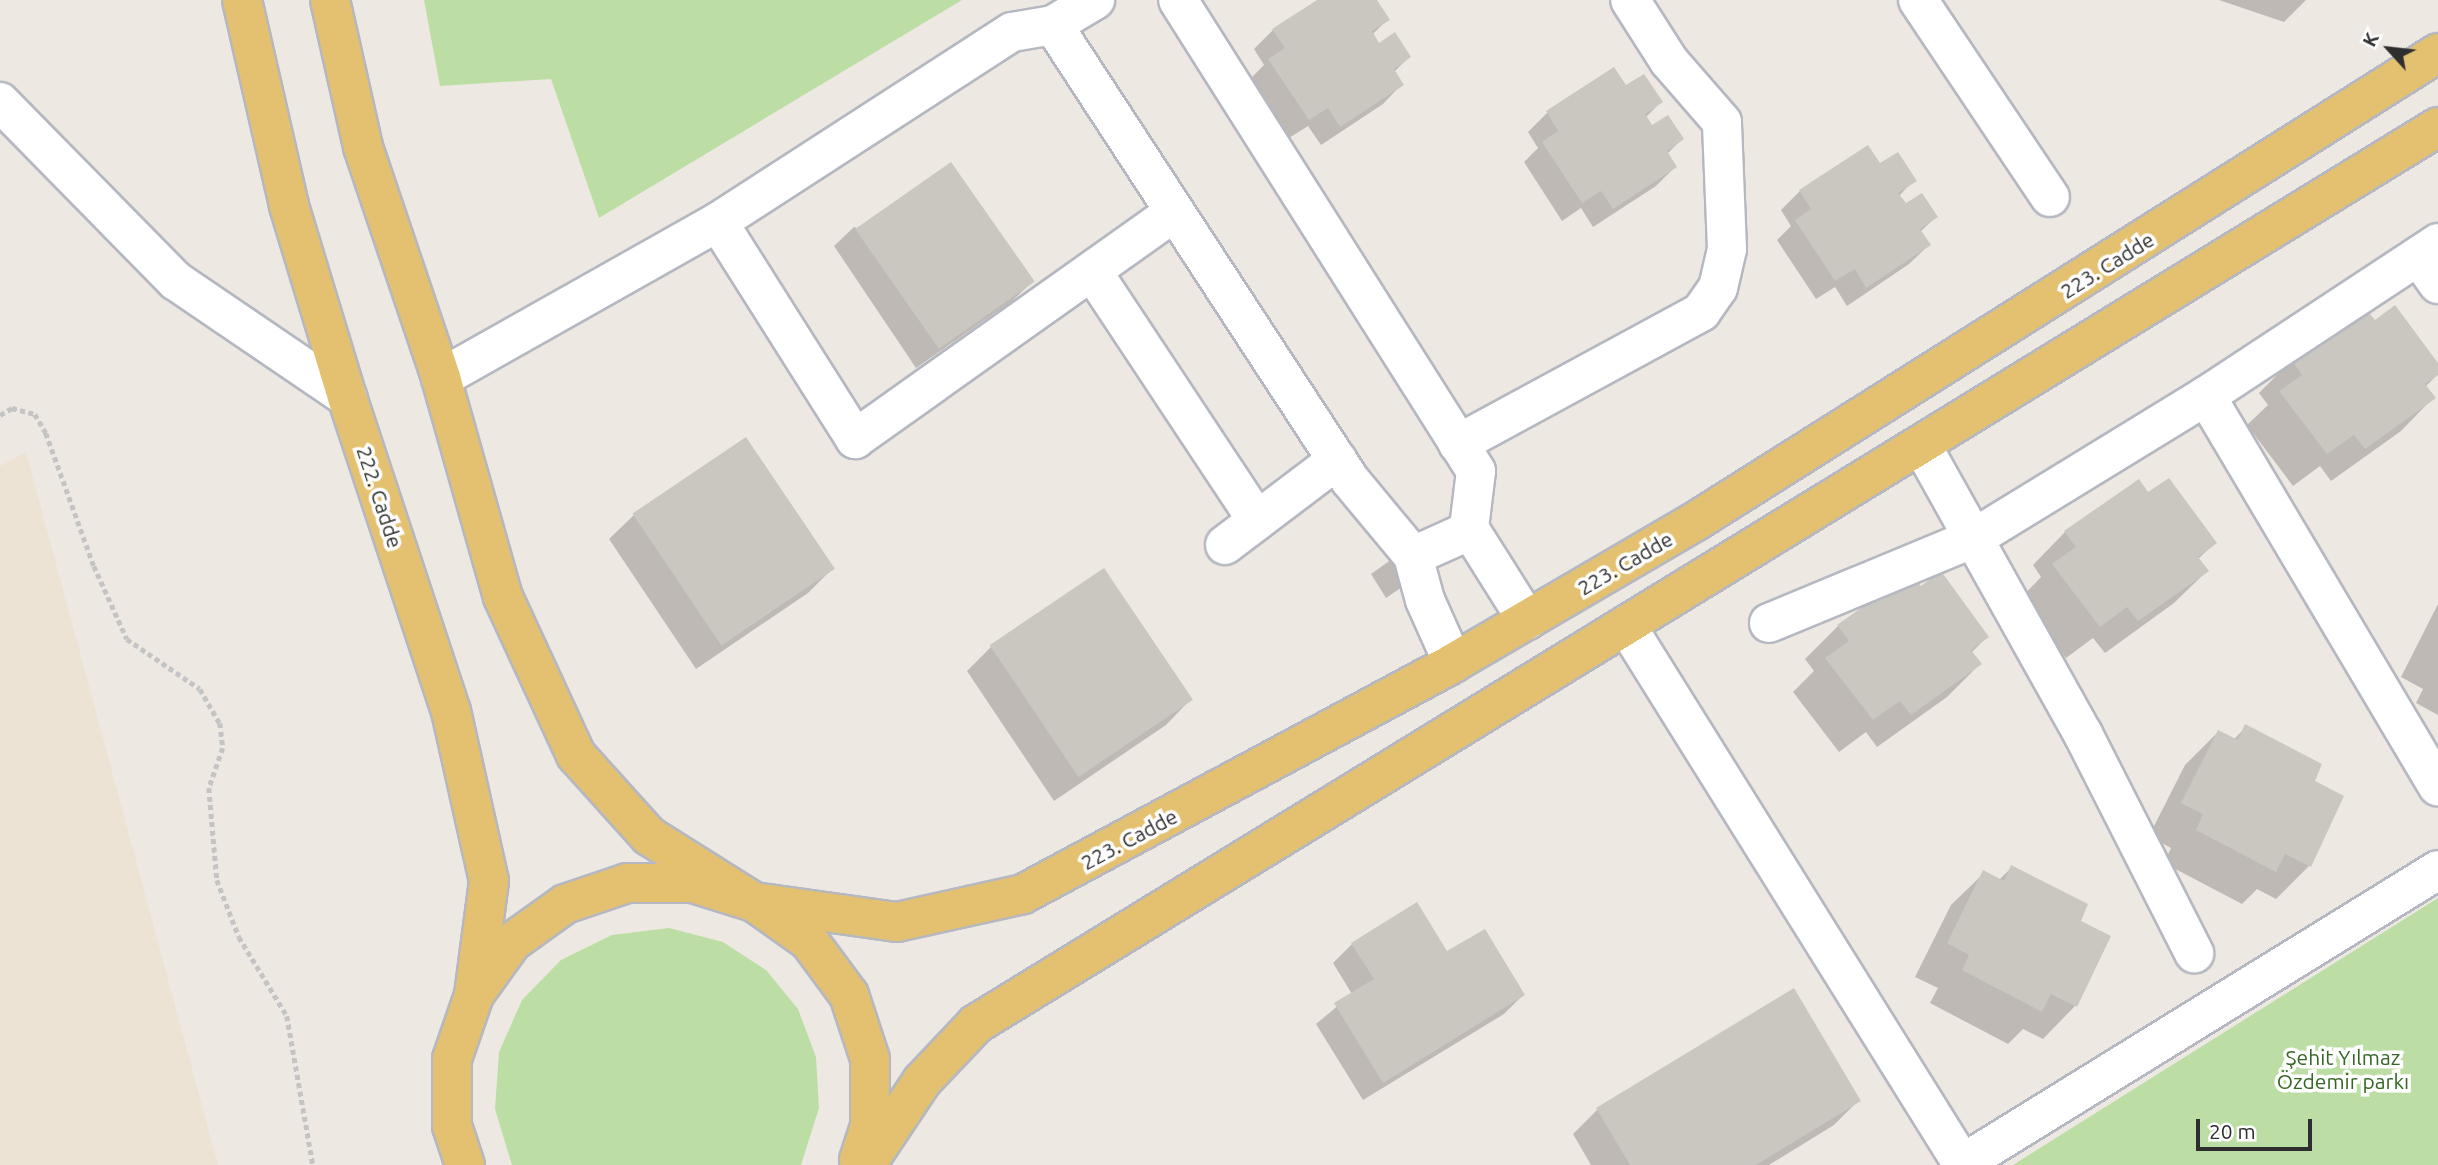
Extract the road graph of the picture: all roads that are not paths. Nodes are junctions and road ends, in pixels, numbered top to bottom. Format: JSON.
{"nodes":[{"id":1,"x":242,"y":0,"type":"edge"},
{"id":2,"x":330,"y":0,"type":"edge"},
{"id":3,"x":1095,"y":0,"type":"edge"},
{"id":4,"x":1178,"y":0,"type":"edge"},
{"id":5,"x":1630,"y":0,"type":"edge"},
{"id":6,"x":1918,"y":0,"type":"edge"},
{"id":7,"x":1054,"y":25,"type":"junction"},
{"id":8,"x":2438,"y":53,"type":"edge"},
{"id":9,"x":0,"y":102,"type":"edge"},
{"id":10,"x":2438,"y":127,"type":"edge"},
{"id":11,"x":2050,"y":197,"type":"dead end"},
{"id":12,"x":1175,"y":212,"type":"junction"},
{"id":13,"x":718,"y":222,"type":"junction"},
{"id":14,"x":2431,"y":261,"type":"edge"},
{"id":15,"x":1092,"y":271,"type":"junction"},
{"id":16,"x":442,"y":378,"type":"junction"},
{"id":17,"x":2206,"y":396,"type":"junction"},
{"id":18,"x":346,"y":397,"type":"junction"},
{"id":19,"x":1458,"y":444,"type":"junction"},
{"id":20,"x":1922,"y":446,"type":"junction"},
{"id":21,"x":1337,"y":460,"type":"junction"},
{"id":22,"x":1257,"y":520,"type":"junction"},
{"id":23,"x":1469,"y":527,"type":"junction"},
{"id":24,"x":1974,"y":538,"type":"junction"},
{"id":25,"x":1224,"y":545,"type":"dead end"},
{"id":26,"x":1413,"y":556,"type":"junction"},
{"id":27,"x":1527,"y":620,"type":"junction"},
{"id":28,"x":1769,"y":623,"type":"dead end"},
{"id":29,"x":1626,"y":625,"type":"junction"},
{"id":30,"x":1453,"y":663,"type":"junction"},
{"id":31,"x":2438,"y":786,"type":"edge"},
{"id":32,"x":2438,"y":870,"type":"edge"},
{"id":33,"x":754,"y":902,"type":"junction"},
{"id":34,"x":2194,"y":953,"type":"dead end"},
{"id":35,"x":474,"y":995,"type":"junction"},
{"id":36,"x":1962,"y":1164,"type":"edge"},
{"id":37,"x":465,"y":1165,"type":"edge"},
{"id":38,"x":857,"y":1165,"type":"edge"},
{"id":39,"x":866,"y":1165,"type":"edge"}],
"edges":[{"from":1,"to":18,"type":"main road","name":"222. Cadde"},
{"from":2,"to":16,"type":"main road"},
{"from":3,"to":7,"type":"street"},
{"from":4,"to":19,"type":"street"},
{"from":5,"to":19,"type":"street"},
{"from":6,"to":11,"type":"street"},
{"from":7,"to":12,"type":"street"},
{"from":7,"to":13,"type":"street"},
{"from":8,"to":27,"type":"main road","name":"223. Cadde"},
{"from":9,"to":18,"type":"street"},
{"from":10,"to":20,"type":"main road"},
{"from":12,"to":15,"type":"street"},
{"from":12,"to":21,"type":"street"},
{"from":13,"to":15,"type":"street"},
{"from":13,"to":16,"type":"street"},
{"from":14,"to":17,"type":"street"},
{"from":15,"to":22,"type":"street"},
{"from":16,"to":33,"type":"main road"},
{"from":17,"to":24,"type":"street"},
{"from":17,"to":31,"type":"street"},
{"from":18,"to":35,"type":"main road","name":"222. Cadde"},
{"from":19,"to":23,"type":"street"},
{"from":20,"to":24,"type":"street"},
{"from":20,"to":29,"type":"main road"},
{"from":21,"to":22,"type":"street"},
{"from":21,"to":26,"type":"street"},
{"from":22,"to":25,"type":"street"},
{"from":23,"to":26,"type":"street"},
{"from":23,"to":27,"type":"street"},
{"from":24,"to":28,"type":"street"},
{"from":24,"to":34,"type":"street"},
{"from":26,"to":30,"type":"street"},
{"from":27,"to":30,"type":"main road","name":"223. Cadde"},
{"from":29,"to":36,"type":"street"},
{"from":29,"to":39,"type":"main road"},
{"from":30,"to":33,"type":"main road","name":"223. Cadde"},
{"from":32,"to":36,"type":"street"},
{"from":33,"to":35,"type":"main road"},
{"from":33,"to":38,"type":"main road"},
{"from":35,"to":37,"type":"main road"}]}
